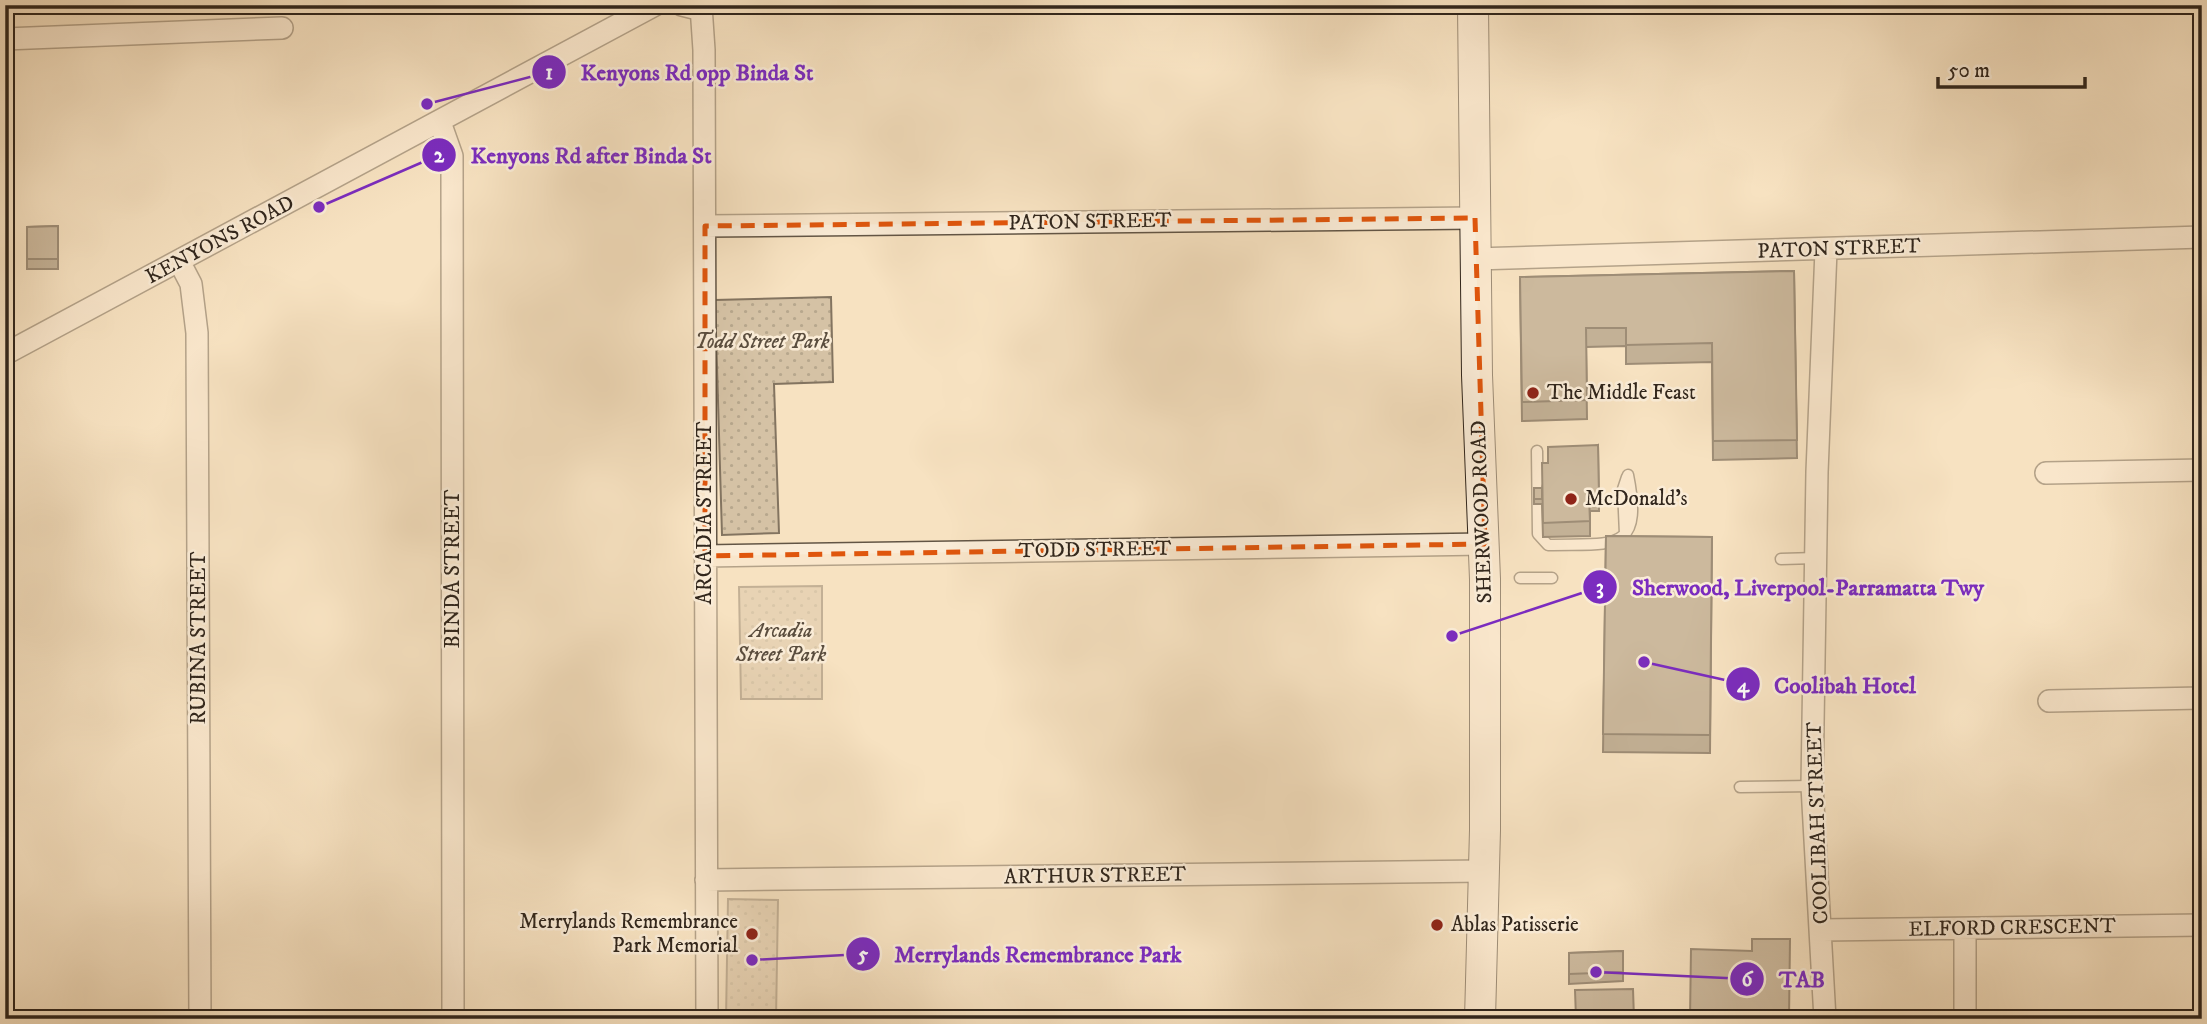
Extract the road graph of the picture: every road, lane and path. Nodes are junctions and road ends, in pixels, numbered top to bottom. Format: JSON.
{"nodes":[{"id":1,"x":656,"y":5,"type":"edge"},
{"id":2,"x":1473,"y":5,"type":"edge"},
{"id":3,"x":695,"y":6,"type":"edge"},
{"id":4,"x":282,"y":28,"type":"dead end"},
{"id":5,"x":5,"y":39,"type":"edge"},
{"id":6,"x":440,"y":122,"type":"junction"},
{"id":7,"x":1475,"y":218,"type":"junction"},
{"id":8,"x":705,"y":226,"type":"junction"},
{"id":9,"x":2202,"y":237,"type":"edge"},
{"id":10,"x":1826,"y":250,"type":"junction"},
{"id":11,"x":1475,"y":259,"type":"junction"},
{"id":12,"x":179,"y":261,"type":"junction"},
{"id":13,"x":5,"y":354,"type":"edge"},
{"id":14,"x":1537,"y":451,"type":"dead end"},
{"id":15,"x":2202,"y":470,"type":"edge"},
{"id":16,"x":2046,"y":473,"type":"dead end"},
{"id":17,"x":1628,"y":474,"type":"dead end"},
{"id":18,"x":1485,"y":544,"type":"junction"},
{"id":19,"x":705,"y":556,"type":"junction"},
{"id":20,"x":1816,"y":558,"type":"junction"},
{"id":21,"x":1781,"y":559,"type":"dead end"},
{"id":22,"x":1520,"y":578,"type":"dead end"},
{"id":23,"x":1552,"y":578,"type":"dead end"},
{"id":24,"x":2202,"y":698,"type":"edge"},
{"id":25,"x":2049,"y":701,"type":"dead end"},
{"id":26,"x":1812,"y":786,"type":"junction"},
{"id":27,"x":1740,"y":787,"type":"dead end"},
{"id":28,"x":1485,"y":871,"type":"junction"},
{"id":29,"x":706,"y":880,"type":"junction"},
{"id":30,"x":2202,"y":925,"type":"edge"},
{"id":31,"x":1965,"y":929,"type":"junction"},
{"id":32,"x":1822,"y":930,"type":"junction"},
{"id":33,"x":200,"y":1019,"type":"edge"},
{"id":34,"x":453,"y":1019,"type":"edge"},
{"id":35,"x":707,"y":1019,"type":"edge"},
{"id":36,"x":1480,"y":1019,"type":"edge"},
{"id":37,"x":1825,"y":1019,"type":"edge"},
{"id":38,"x":1965,"y":1019,"type":"edge"}],
"edges":[{"from":1,"to":6,"type":"street","name":"KENYONS ROAD"},
{"from":2,"to":7,"type":"main road","name":"SHERWOOD ROAD"},
{"from":3,"to":8,"type":"street","name":"ARCADIA STREET"},
{"from":4,"to":5,"type":"street"},
{"from":6,"to":12,"type":"street","name":"KENYONS ROAD"},
{"from":6,"to":34,"type":"street","name":"BINDA STREET"},
{"from":7,"to":8,"type":"street","name":"PATON STREET"},
{"from":7,"to":11,"type":"main road","name":"SHERWOOD ROAD"},
{"from":8,"to":19,"type":"street","name":"ARCADIA STREET"},
{"from":9,"to":10,"type":"street","name":"PATON STREET"},
{"from":10,"to":11,"type":"street","name":"PATON STREET"},
{"from":10,"to":20,"type":"street","name":"COOLIBAH STREET"},
{"from":11,"to":18,"type":"main road","name":"SHERWOOD ROAD"},
{"from":12,"to":13,"type":"street","name":"KENYONS ROAD"},
{"from":12,"to":33,"type":"street","name":"RUBINA STREET"},
{"from":14,"to":17,"type":"lane"},
{"from":15,"to":16,"type":"street"},
{"from":18,"to":19,"type":"street","name":"TODD STREET"},
{"from":18,"to":28,"type":"main road","name":"SHERWOOD ROAD"},
{"from":19,"to":29,"type":"street","name":"ARCADIA STREET"},
{"from":20,"to":21,"type":"lane"},
{"from":20,"to":26,"type":"street","name":"COOLIBAH STREET"},
{"from":22,"to":23,"type":"lane"},
{"from":24,"to":25,"type":"street"},
{"from":26,"to":27,"type":"lane"},
{"from":26,"to":32,"type":"street","name":"COOLIBAH STREET"},
{"from":28,"to":29,"type":"street","name":"ARTHUR STREET"},
{"from":28,"to":36,"type":"main road","name":"SHERWOOD ROAD"},
{"from":29,"to":35,"type":"street","name":"ARCADIA STREET"},
{"from":30,"to":31,"type":"street","name":"ELFORD CRESCENT"},
{"from":31,"to":32,"type":"street","name":"ELFORD CRESCENT"},
{"from":31,"to":38,"type":"street"},
{"from":32,"to":37,"type":"street","name":"COOLIBAH STREET"}]}
